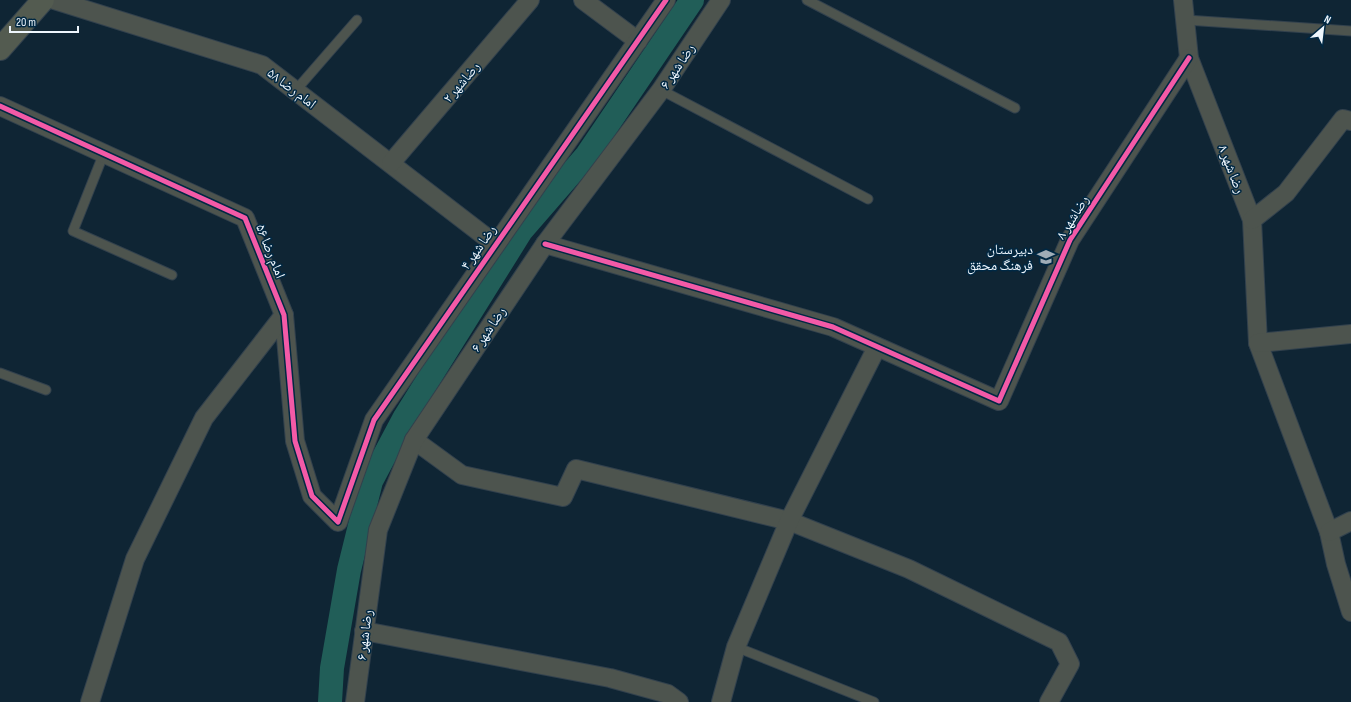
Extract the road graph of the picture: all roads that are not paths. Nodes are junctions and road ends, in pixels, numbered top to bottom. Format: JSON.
{"nodes":[{"id":1,"x":43,"y":0,"type":"edge"},
{"id":2,"x":54,"y":0,"type":"edge"},
{"id":3,"x":530,"y":0,"type":"edge"},
{"id":4,"x":583,"y":0,"type":"edge"},
{"id":5,"x":666,"y":0,"type":"edge"},
{"id":6,"x":722,"y":0,"type":"edge"},
{"id":7,"x":807,"y":0,"type":"edge"},
{"id":8,"x":1183,"y":0,"type":"edge"},
{"id":9,"x":357,"y":20,"type":"dead end"},
{"id":10,"x":1186,"y":20,"type":"junction"},
{"id":11,"x":1351,"y":32,"type":"edge"},
{"id":12,"x":638,"y":41,"type":"junction"},
{"id":13,"x":0,"y":49,"type":"edge"},
{"id":14,"x":1189,"y":58,"type":"junction"},
{"id":15,"x":296,"y":90,"type":"junction"},
{"id":16,"x":661,"y":90,"type":"junction"},
{"id":17,"x":0,"y":106,"type":"edge"},
{"id":18,"x":1015,"y":108,"type":"dead end"},
{"id":19,"x":1351,"y":121,"type":"edge"},
{"id":20,"x":104,"y":153,"type":"junction"},
{"id":21,"x":391,"y":163,"type":"junction"},
{"id":22,"x":868,"y":199,"type":"dead end"},
{"id":23,"x":1252,"y":220,"type":"junction"},
{"id":24,"x":495,"y":244,"type":"junction"},
{"id":25,"x":545,"y":244,"type":"junction"},
{"id":26,"x":172,"y":274,"type":"dead end"},
{"id":27,"x":284,"y":315,"type":"junction"},
{"id":28,"x":1351,"y":334,"type":"edge"},
{"id":29,"x":1258,"y":343,"type":"junction"},
{"id":30,"x":877,"y":347,"type":"junction"},
{"id":31,"x":0,"y":373,"type":"edge"},
{"id":32,"x":46,"y":390,"type":"dead end"},
{"id":33,"x":414,"y":440,"type":"junction"},
{"id":34,"x":1351,"y":520,"type":"edge"},
{"id":35,"x":789,"y":521,"type":"junction"},
{"id":36,"x":338,"y":522,"type":"joint"},
{"id":37,"x":1329,"y":532,"type":"junction"},
{"id":38,"x":1351,"y":612,"type":"edge"},
{"id":39,"x":364,"y":631,"type":"junction"},
{"id":40,"x":736,"y":647,"type":"junction"},
{"id":41,"x":90,"y":702,"type":"edge"},
{"id":42,"x":356,"y":702,"type":"edge"},
{"id":43,"x":679,"y":702,"type":"edge"},
{"id":44,"x":721,"y":702,"type":"edge"},
{"id":45,"x":874,"y":702,"type":"edge"},
{"id":46,"x":1049,"y":702,"type":"edge"}],
"edges":[{"from":1,"to":13,"type":"main road"},
{"from":2,"to":15,"type":"street","name":"امام رضا ۵۸"},
{"from":3,"to":21,"type":"street","name":"رضاشهر ۲"},
{"from":4,"to":12,"type":"street"},
{"from":5,"to":12,"type":"street","name":"رضا شهر ۴"},
{"from":6,"to":16,"type":"street","name":"رضا شهر ۶"},
{"from":7,"to":18,"type":"lane"},
{"from":8,"to":10,"type":"street","name":"رضا شهر ۸"},
{"from":9,"to":15,"type":"lane"},
{"from":10,"to":11,"type":"lane"},
{"from":10,"to":14,"type":"street","name":"رضا شهر ۸"},
{"from":12,"to":24,"type":"street","name":"رضا شهر ۴"},
{"from":14,"to":23,"type":"street","name":"رضا شهر ۸"},
{"from":14,"to":30,"type":"street","name":"رضاشهر ۸"},
{"from":15,"to":21,"type":"street","name":"امام رضا ۵۸"},
{"from":16,"to":22,"type":"lane"},
{"from":16,"to":25,"type":"street","name":"رضا شهر ۶"},
{"from":17,"to":20,"type":"street","name":"امام رضا ۵۶"},
{"from":19,"to":23,"type":"street"},
{"from":20,"to":26,"type":"lane"},
{"from":20,"to":27,"type":"street","name":"امام رضا ۵۶"},
{"from":21,"to":24,"type":"street","name":"امام رضا ۵۸"},
{"from":23,"to":29,"type":"street","name":"رضا شهر ۸"},
{"from":24,"to":36,"type":"street","name":"رضا شهر ۴"},
{"from":25,"to":30,"type":"street"},
{"from":25,"to":33,"type":"street","name":"رضا شهر ۶"},
{"from":27,"to":36,"type":"street","name":"امام رضا ۵۶"},
{"from":27,"to":41,"type":"street"},
{"from":28,"to":29,"type":"street"},
{"from":29,"to":37,"type":"street","name":"رضا شهر ۸"},
{"from":30,"to":35,"type":"street"},
{"from":31,"to":32,"type":"lane"},
{"from":33,"to":35,"type":"street"},
{"from":33,"to":39,"type":"street","name":"رضا شهر ۶"},
{"from":34,"to":37,"type":"street"},
{"from":35,"to":40,"type":"street"},
{"from":35,"to":46,"type":"street"},
{"from":37,"to":38,"type":"street","name":"رضا شهر ۸"},
{"from":39,"to":42,"type":"street","name":"رضا شهر ۶"},
{"from":39,"to":43,"type":"street"},
{"from":40,"to":44,"type":"street"},
{"from":40,"to":45,"type":"lane"}]}
